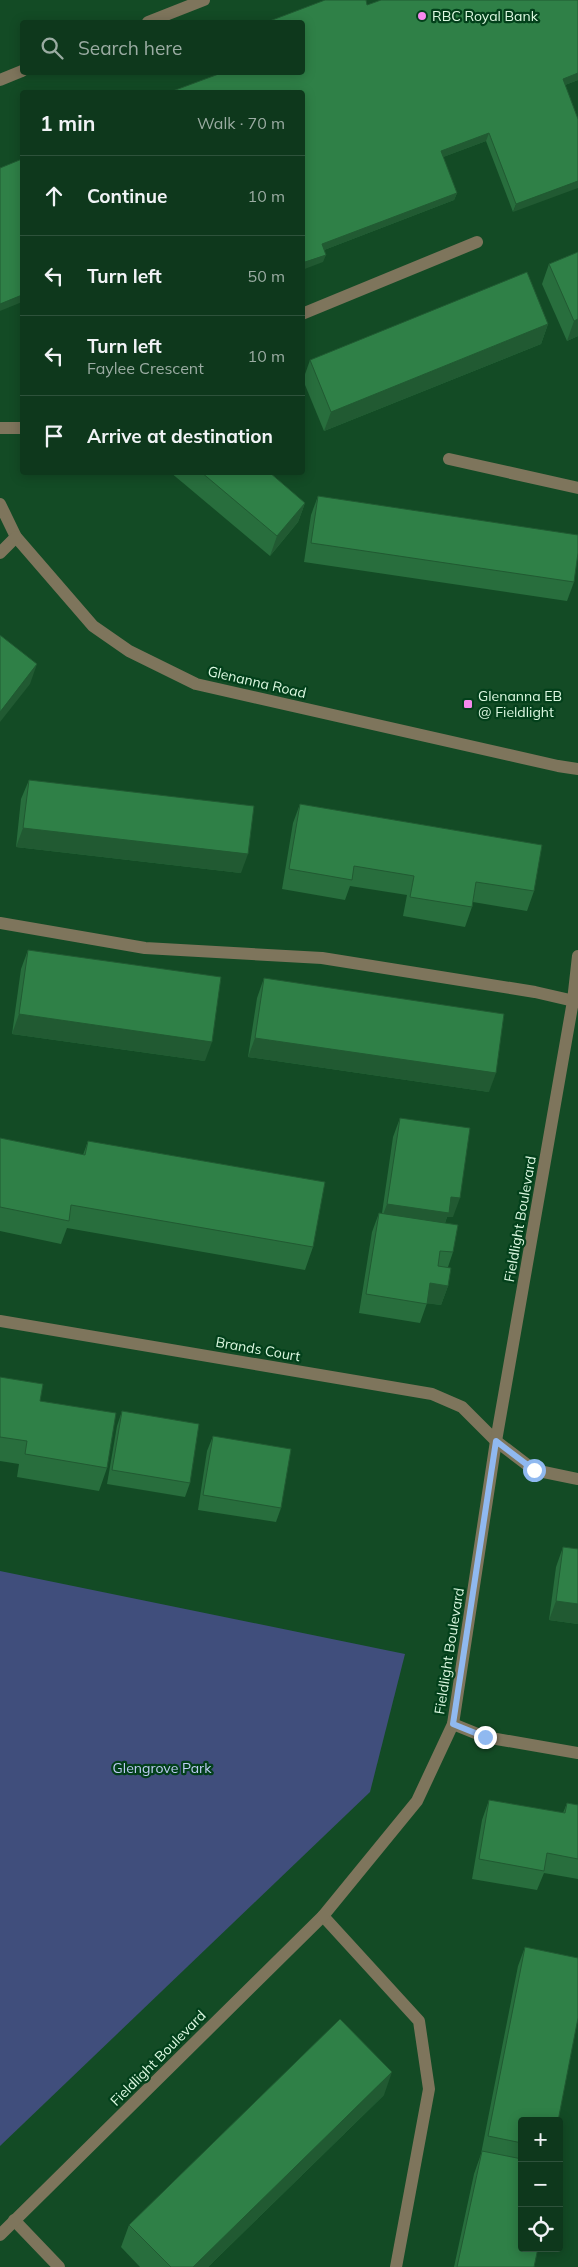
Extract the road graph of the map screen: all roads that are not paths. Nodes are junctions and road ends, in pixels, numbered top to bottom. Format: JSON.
{"nodes":[{"id":1,"x":204,"y":0,"type":"edge"},
{"id":2,"x":153,"y":20,"type":"edge"},
{"id":3,"x":20,"y":72,"type":"edge"},
{"id":4,"x":0,"y":80,"type":"edge"},
{"id":5,"x":478,"y":242,"type":"dead end"},
{"id":6,"x":305,"y":313,"type":"edge"},
{"id":7,"x":0,"y":428,"type":"edge"},
{"id":8,"x":20,"y":428,"type":"edge"},
{"id":9,"x":449,"y":459,"type":"dead end"},
{"id":10,"x":578,"y":488,"type":"edge"},
{"id":11,"x":0,"y":504,"type":"edge"},
{"id":12,"x":16,"y":537,"type":"junction"},
{"id":13,"x":0,"y":553,"type":"edge"},
{"id":14,"x":578,"y":769,"type":"edge"},
{"id":15,"x":0,"y":922,"type":"edge"},
{"id":16,"x":578,"y":956,"type":"edge"},
{"id":17,"x":575,"y":1002,"type":"edge"},
{"id":18,"x":0,"y":1321,"type":"edge"},
{"id":19,"x":496,"y":1441,"type":"junction"},
{"id":20,"x":578,"y":1479,"type":"edge"},
{"id":21,"x":453,"y":1724,"type":"junction"},
{"id":22,"x":578,"y":1753,"type":"edge"},
{"id":23,"x":323,"y":1916,"type":"junction"},
{"id":24,"x":14,"y":2220,"type":"junction"},
{"id":25,"x":0,"y":2235,"type":"edge"},
{"id":26,"x":59,"y":2267,"type":"edge"},
{"id":27,"x":396,"y":2267,"type":"edge"}],
"edges":[{"from":1,"to":2,"type":"street"},
{"from":3,"to":4,"type":"street"},
{"from":5,"to":6,"type":"street"},
{"from":7,"to":8,"type":"street"},
{"from":9,"to":10,"type":"street"},
{"from":11,"to":12,"type":"street","name":"Glenanna Road"},
{"from":12,"to":13,"type":"street"},
{"from":12,"to":14,"type":"street","name":"Glenanna Road"},
{"from":15,"to":17,"type":"street"},
{"from":16,"to":17,"type":"street","name":"Fieldlight Boulevard"},
{"from":17,"to":19,"type":"street","name":"Fieldlight Boulevard"},
{"from":18,"to":19,"type":"street","name":"Brands Court"},
{"from":19,"to":20,"type":"street"},
{"from":19,"to":21,"type":"street","name":"Fieldlight Boulevard"},
{"from":21,"to":22,"type":"street"},
{"from":21,"to":23,"type":"street","name":"Fieldlight Boulevard"},
{"from":23,"to":24,"type":"street","name":"Fieldlight Boulevard"},
{"from":23,"to":27,"type":"street"},
{"from":24,"to":25,"type":"street","name":"Fieldlight Boulevard"},
{"from":24,"to":26,"type":"street"}]}
